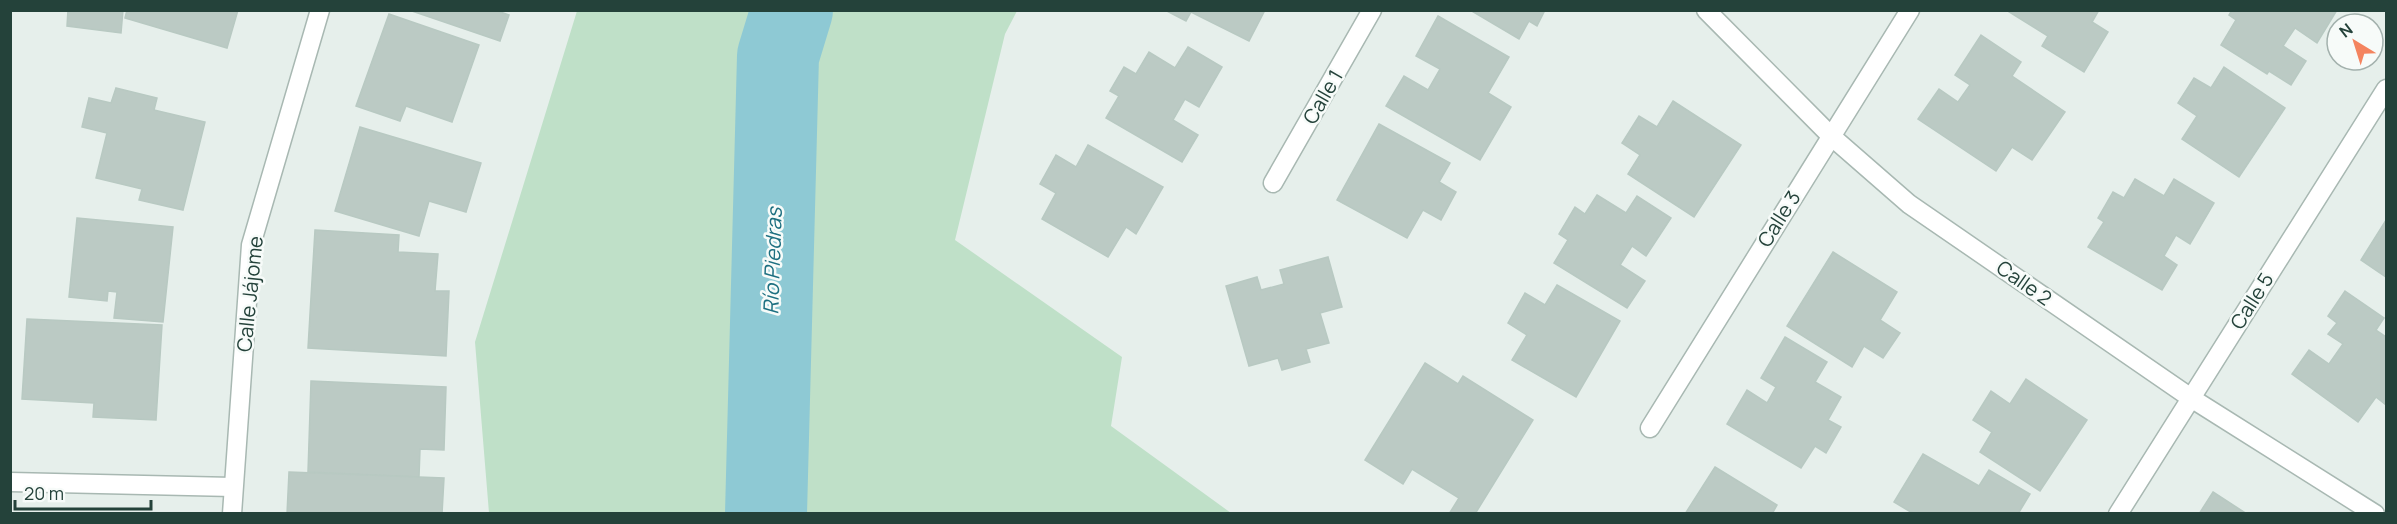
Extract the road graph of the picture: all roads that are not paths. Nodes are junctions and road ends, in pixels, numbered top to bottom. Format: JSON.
{"nodes":[{"id":1,"x":320,"y":10,"type":"edge"},
{"id":2,"x":1372,"y":10,"type":"edge"},
{"id":3,"x":1706,"y":10,"type":"edge"},
{"id":4,"x":1910,"y":10,"type":"edge"},
{"id":5,"x":2386,"y":89,"type":"edge"},
{"id":6,"x":1831,"y":136,"type":"junction"},
{"id":7,"x":1273,"y":183,"type":"dead end"},
{"id":8,"x":2191,"y":398,"type":"junction"},
{"id":9,"x":1650,"y":428,"type":"dead end"},
{"id":10,"x":10,"y":482,"type":"edge"},
{"id":11,"x":233,"y":487,"type":"junction"},
{"id":12,"x":232,"y":513,"type":"edge"},
{"id":13,"x":2118,"y":513,"type":"edge"},
{"id":14,"x":2375,"y":513,"type":"edge"}],
"edges":[{"from":1,"to":11,"type":"street","name":"Calle Jájome"},
{"from":2,"to":7,"type":"street","name":"Calle 1"},
{"from":3,"to":6,"type":"street","name":"Calle 2"},
{"from":4,"to":6,"type":"street","name":"Calle 3"},
{"from":5,"to":8,"type":"street","name":"Calle 5"},
{"from":6,"to":8,"type":"street","name":"Calle 2"},
{"from":6,"to":9,"type":"street","name":"Calle 3"},
{"from":8,"to":13,"type":"street","name":"Calle 5"},
{"from":8,"to":14,"type":"street","name":"Calle 2"},
{"from":10,"to":11,"type":"street"},
{"from":11,"to":12,"type":"street","name":"Calle Jájome"}]}
